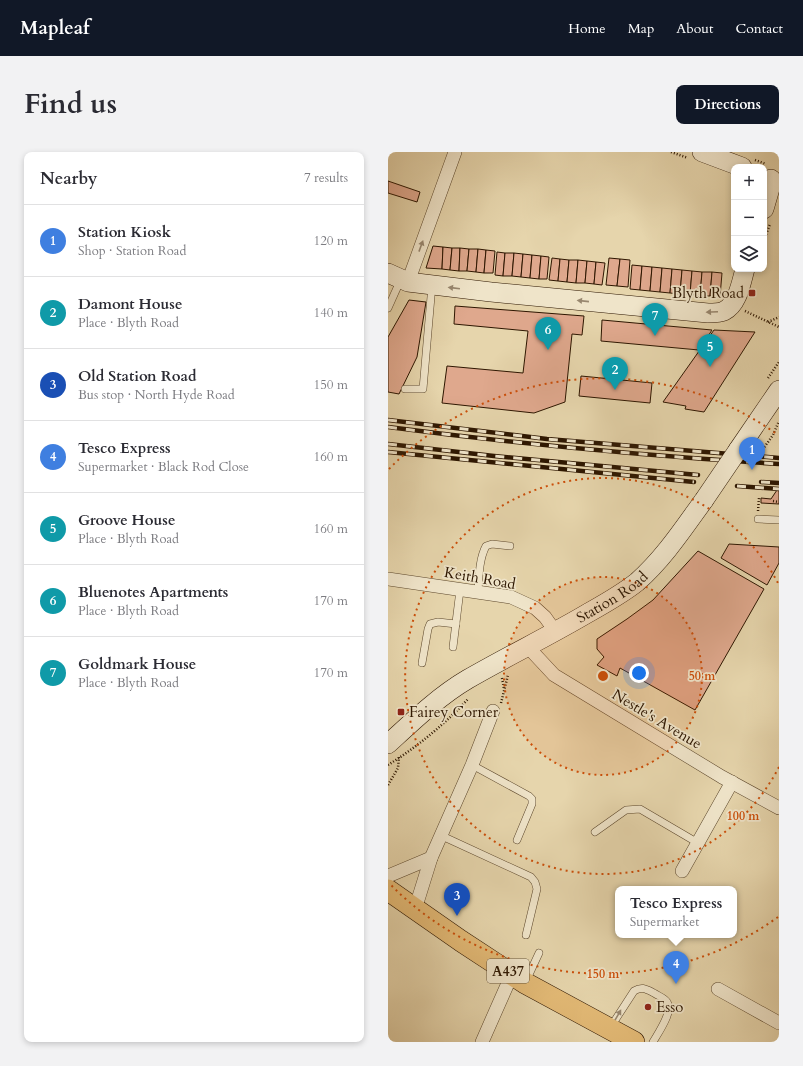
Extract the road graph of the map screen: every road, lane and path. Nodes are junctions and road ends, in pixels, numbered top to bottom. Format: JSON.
{"nodes":[{"id":1,"x":455,"y":152,"type":"edge"},
{"id":2,"x":702,"y":152,"type":"edge"},
{"id":3,"x":734,"y":164,"type":"edge"},
{"id":4,"x":771,"y":178,"type":"edge"},
{"id":5,"x":767,"y":201,"type":"edge"},
{"id":6,"x":745,"y":272,"type":"edge"},
{"id":7,"x":399,"y":278,"type":"edge"},
{"id":8,"x":432,"y":285,"type":"junction"},
{"id":9,"x":732,"y":304,"type":"junction"},
{"id":10,"x":388,"y":308,"type":"edge"},
{"id":11,"x":779,"y":318,"type":"edge"},
{"id":12,"x":767,"y":322,"type":"junction"},
{"id":13,"x":779,"y":327,"type":"edge"},
{"id":14,"x":405,"y":389,"type":"dead end"},
{"id":15,"x":779,"y":390,"type":"edge"},
{"id":16,"x":779,"y":421,"type":"edge"},
{"id":17,"x":761,"y":452,"type":"dead end"},
{"id":18,"x":773,"y":501,"type":"dead end"},
{"id":19,"x":779,"y":502,"type":"edge"},
{"id":20,"x":758,"y":519,"type":"dead end"},
{"id":21,"x":779,"y":520,"type":"edge"},
{"id":22,"x":510,"y":546,"type":"dead end"},
{"id":23,"x":388,"y":579,"type":"edge"},
{"id":24,"x":460,"y":590,"type":"junction"},
{"id":25,"x":478,"y":592,"type":"junction"},
{"id":26,"x":456,"y":624,"type":"junction"},
{"id":27,"x":555,"y":631,"type":"junction"},
{"id":28,"x":527,"y":646,"type":"junction"},
{"id":29,"x":453,"y":647,"type":"dead end"},
{"id":30,"x":422,"y":663,"type":"dead end"},
{"id":31,"x":509,"y":672,"type":"dead end"},
{"id":32,"x":502,"y":673,"type":"dead end"},
{"id":33,"x":473,"y":694,"type":"dead end"},
{"id":34,"x":493,"y":711,"type":"dead end"},
{"id":35,"x":394,"y":750,"type":"edge"},
{"id":36,"x":388,"y":765,"type":"edge"},
{"id":37,"x":472,"y":765,"type":"junction"},
{"id":38,"x":732,"y":782,"type":"junction"},
{"id":39,"x":388,"y":785,"type":"edge"},
{"id":40,"x":779,"y":808,"type":"edge"},
{"id":41,"x":595,"y":832,"type":"dead end"},
{"id":42,"x":442,"y":836,"type":"junction"},
{"id":43,"x":518,"y":840,"type":"dead end"},
{"id":44,"x":698,"y":843,"type":"junction"},
{"id":45,"x":431,"y":858,"type":"junction"},
{"id":46,"x":682,"y":871,"type":"dead end"},
{"id":47,"x":390,"y":891,"type":"edge"},
{"id":48,"x":414,"y":908,"type":"junction"},
{"id":49,"x":526,"y":935,"type":"dead end"},
{"id":50,"x":540,"y":953,"type":"dead end"},
{"id":51,"x":519,"y":978,"type":"junction"},
{"id":52,"x":718,"y":989,"type":"dead end"},
{"id":53,"x":779,"y":1023,"type":"edge"},
{"id":54,"x":610,"y":1028,"type":"junction"},
{"id":55,"x":482,"y":1042,"type":"edge"},
{"id":56,"x":634,"y":1042,"type":"edge"},
{"id":57,"x":653,"y":1042,"type":"edge"}],
"edges":[{"from":7,"to":1,"type":"street","one_way":true},
{"from":2,"to":3,"type":"street"},
{"from":4,"to":5,"type":"street"},
{"from":6,"to":9,"type":"street"},
{"from":7,"to":8,"type":"street"},
{"from":7,"to":10,"type":"lane"},
{"from":9,"to":8,"type":"street","one_way":true},
{"from":8,"to":14,"type":"lane"},
{"from":9,"to":12,"type":"path"},
{"from":11,"to":12,"type":"path"},
{"from":12,"to":13,"type":"path"},
{"from":15,"to":27,"type":"street","name":"Station Road","bridge":true},
{"from":16,"to":17,"type":"path"},
{"from":18,"to":19,"type":"path"},
{"from":20,"to":21,"type":"lane"},
{"from":22,"to":25,"type":"lane"},
{"from":23,"to":24,"type":"street","name":"Keith Road"},
{"from":24,"to":25,"type":"street","name":"Keith Road"},
{"from":24,"to":26,"type":"lane"},
{"from":25,"to":27,"type":"street","name":"Keith Road"},
{"from":26,"to":29,"type":"lane"},
{"from":26,"to":30,"type":"lane"},
{"from":27,"to":28,"type":"street","name":"Station Road"},
{"from":28,"to":35,"type":"street","name":"Station Road"},
{"from":28,"to":38,"type":"street","name":"Nestle's Avenue"},
{"from":31,"to":32,"type":"path"},
{"from":33,"to":35,"type":"path"},
{"from":34,"to":37,"type":"street"},
{"from":35,"to":36,"type":"path"},
{"from":35,"to":39,"type":"path"},
{"from":37,"to":42,"type":"street"},
{"from":37,"to":43,"type":"lane"},
{"from":38,"to":40,"type":"street","name":"Nestle's Avenue"},
{"from":38,"to":44,"type":"street"},
{"from":41,"to":44,"type":"lane"},
{"from":42,"to":45,"type":"street"},
{"from":42,"to":49,"type":"lane"},
{"from":44,"to":46,"type":"street"},
{"from":45,"to":47,"type":"street"},
{"from":45,"to":48,"type":"street"},
{"from":47,"to":48,"type":"main road","number":"A437"},
{"from":48,"to":51,"type":"main road","number":"A437"},
{"from":50,"to":51,"type":"lane"},
{"from":51,"to":54,"type":"main road","number":"A437"},
{"from":51,"to":55,"type":"street"},
{"from":52,"to":53,"type":"street"},
{"from":54,"to":56,"type":"main road","number":"A437"},
{"from":54,"to":57,"type":"lane","one_way":true}]}
